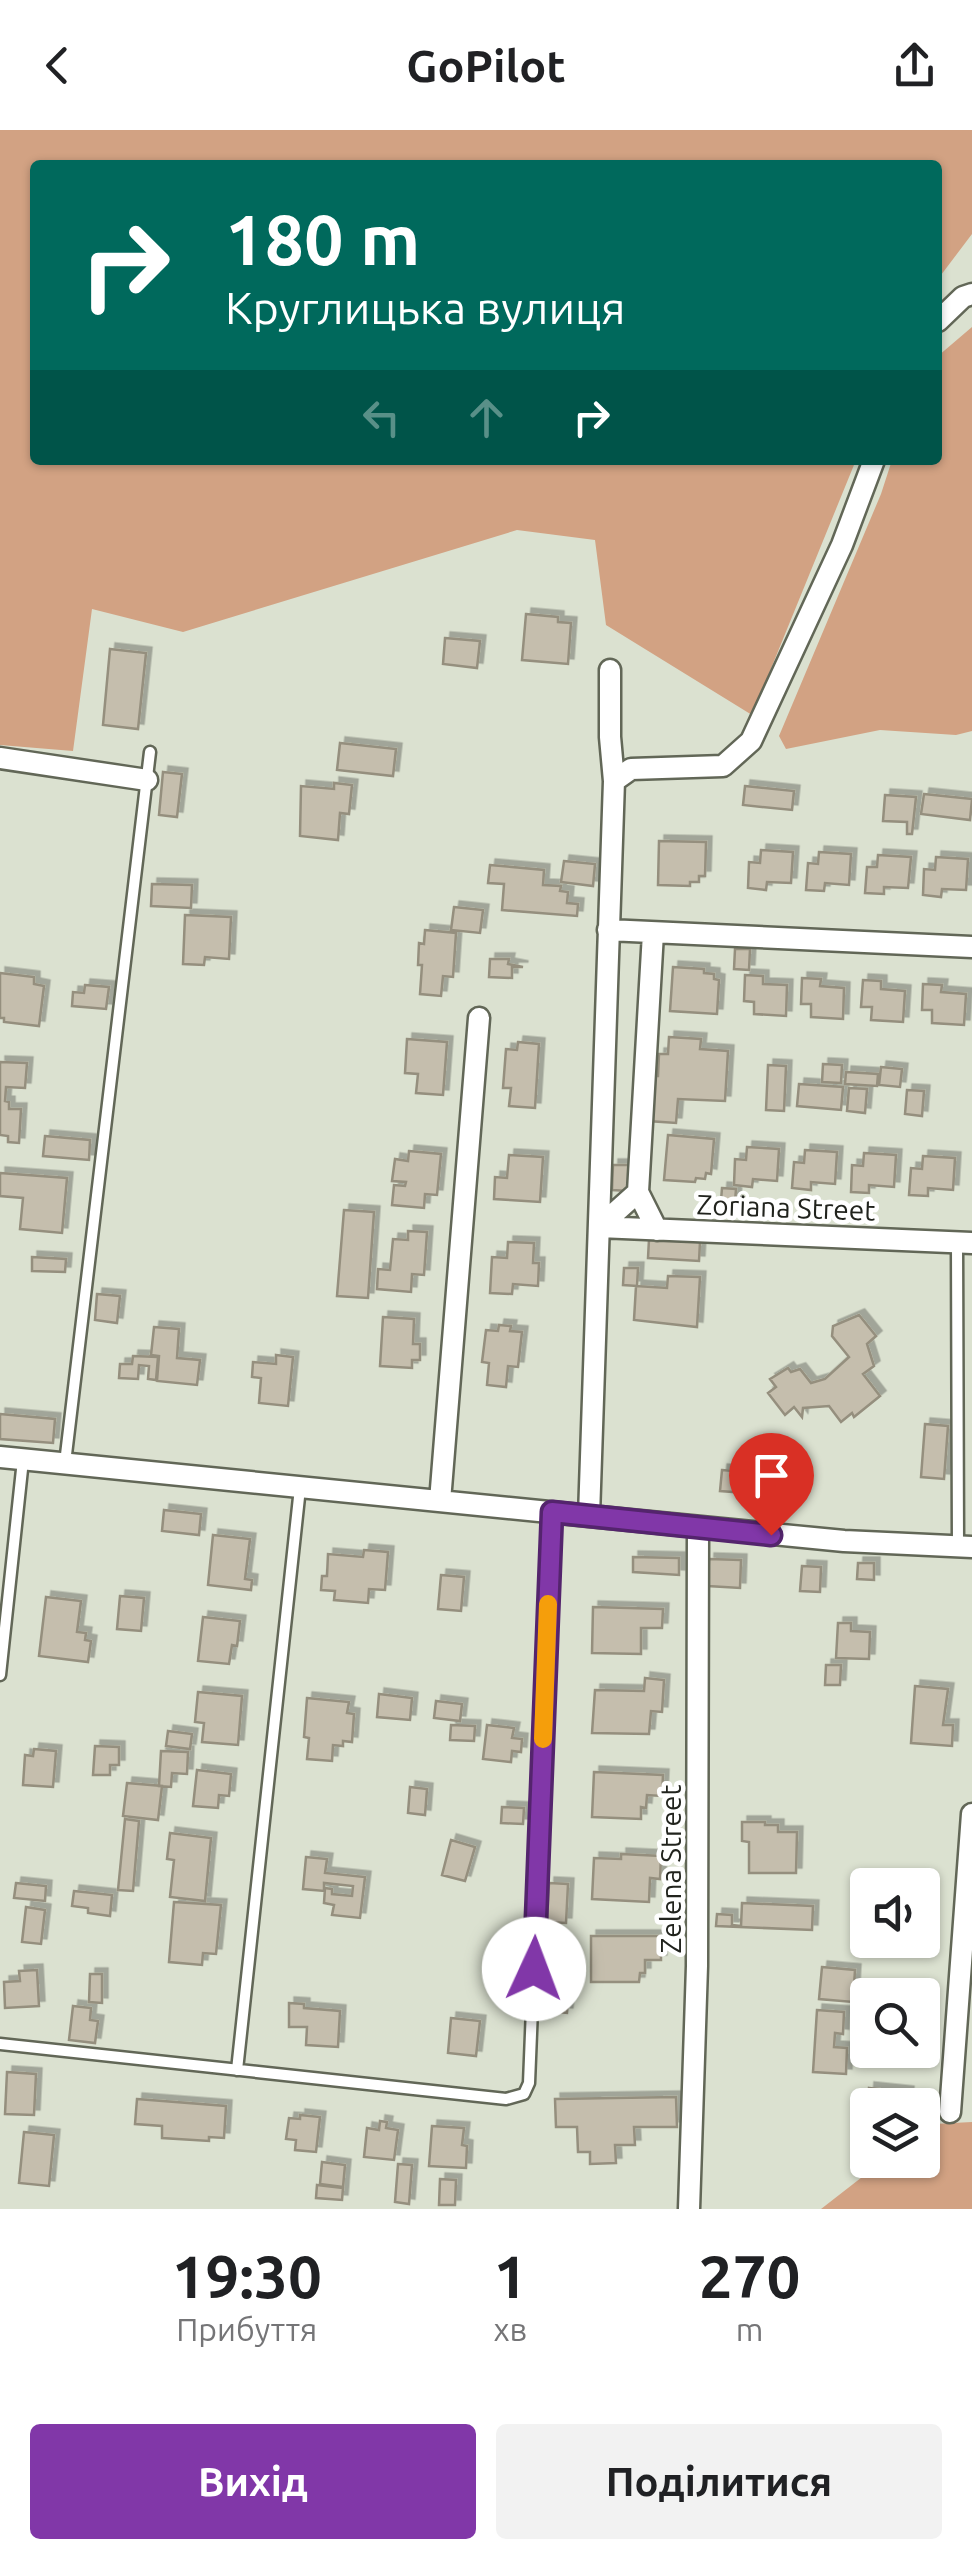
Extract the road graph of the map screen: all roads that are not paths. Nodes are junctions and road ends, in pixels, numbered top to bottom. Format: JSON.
{"nodes":[{"id":1,"x":972,"y":294,"type":"edge"},
{"id":2,"x":942,"y":317,"type":"edge"},
{"id":3,"x":872,"y":465,"type":"edge"},
{"id":4,"x":610,"y":670,"type":"dead end"},
{"id":5,"x":150,"y":752,"type":"dead end"},
{"id":6,"x":0,"y":758,"type":"edge"},
{"id":7,"x":146,"y":780,"type":"junction"},
{"id":8,"x":614,"y":781,"type":"junction"},
{"id":9,"x":608,"y":930,"type":"junction"},
{"id":10,"x":653,"y":933,"type":"junction"},
{"id":11,"x":972,"y":947,"type":"edge"},
{"id":12,"x":479,"y":1018,"type":"dead end"},
{"id":13,"x":638,"y":1192,"type":"junction"},
{"id":14,"x":599,"y":1227,"type":"junction"},
{"id":15,"x":657,"y":1230,"type":"junction"},
{"id":16,"x":964,"y":1242,"type":"edge"},
{"id":17,"x":0,"y":1457,"type":"edge"},
{"id":18,"x":23,"y":1460,"type":"junction"},
{"id":19,"x":65,"y":1463,"type":"junction"},
{"id":20,"x":300,"y":1488,"type":"junction"},
{"id":21,"x":440,"y":1502,"type":"junction"},
{"id":22,"x":552,"y":1512,"type":"junction"},
{"id":23,"x":589,"y":1516,"type":"junction"},
{"id":24,"x":698,"y":1529,"type":"junction"},
{"id":25,"x":965,"y":1547,"type":"edge"},
{"id":26,"x":0,"y":1675,"type":"edge"},
{"id":27,"x":972,"y":1814,"type":"edge"},
{"id":28,"x":0,"y":2044,"type":"edge"},
{"id":29,"x":237,"y":2070,"type":"junction"},
{"id":30,"x":950,"y":2112,"type":"dead end"},
{"id":31,"x":689,"y":2209,"type":"edge"}],
"edges":[{"from":1,"to":2,"type":"street"},
{"from":3,"to":8,"type":"street"},
{"from":4,"to":8,"type":"street"},
{"from":5,"to":7,"type":"lane"},
{"from":6,"to":7,"type":"street"},
{"from":7,"to":19,"type":"lane"},
{"from":8,"to":9,"type":"street"},
{"from":9,"to":10,"type":"street"},
{"from":9,"to":14,"type":"street"},
{"from":10,"to":11,"type":"street"},
{"from":10,"to":13,"type":"street"},
{"from":12,"to":21,"type":"street"},
{"from":13,"to":14,"type":"street"},
{"from":13,"to":15,"type":"street"},
{"from":14,"to":15,"type":"street","name":"Zoriana Street"},
{"from":14,"to":23,"type":"street"},
{"from":15,"to":16,"type":"street","name":"Zoriana Street"},
{"from":16,"to":25,"type":"lane"},
{"from":17,"to":18,"type":"street"},
{"from":18,"to":19,"type":"street"},
{"from":18,"to":26,"type":"lane"},
{"from":19,"to":20,"type":"street"},
{"from":20,"to":21,"type":"street"},
{"from":20,"to":29,"type":"lane"},
{"from":21,"to":22,"type":"street"},
{"from":22,"to":23,"type":"street"},
{"from":22,"to":29,"type":"lane"},
{"from":23,"to":24,"type":"street"},
{"from":24,"to":25,"type":"street"},
{"from":24,"to":31,"type":"street","name":"Zelena Street"},
{"from":27,"to":30,"type":"street"},
{"from":28,"to":29,"type":"lane"}]}
